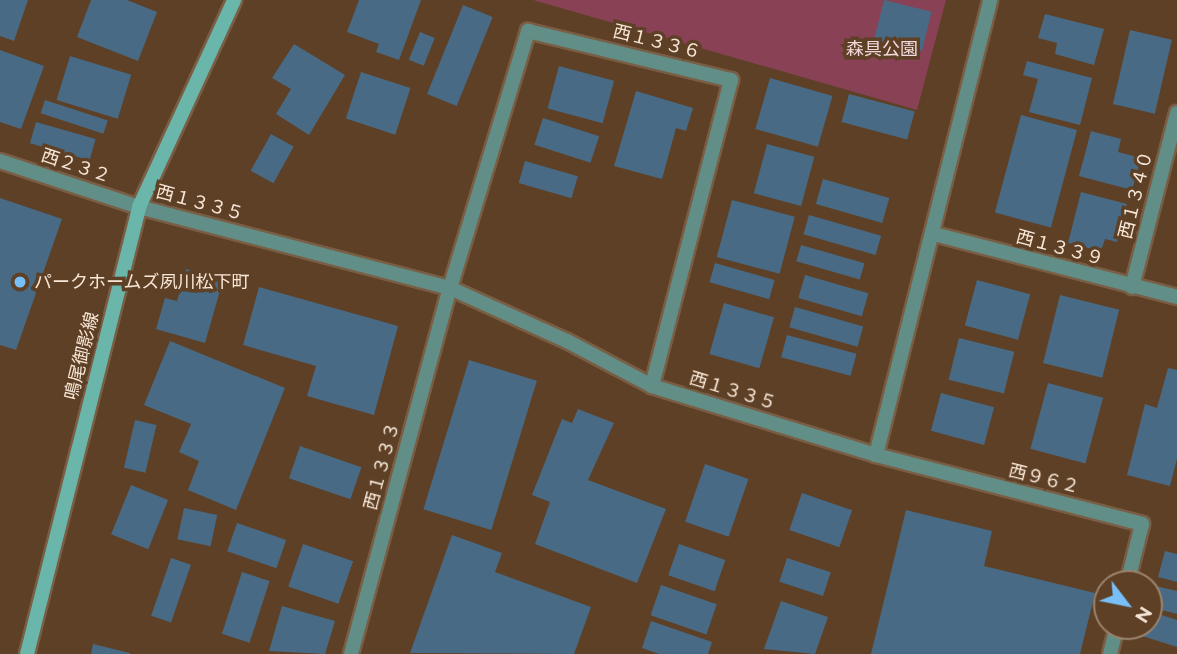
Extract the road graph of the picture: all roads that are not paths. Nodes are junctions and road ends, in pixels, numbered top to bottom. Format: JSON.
{"nodes":[{"id":1,"x":234,"y":0,"type":"edge"},
{"id":2,"x":989,"y":0,"type":"edge"},
{"id":3,"x":1177,"y":113,"type":"edge"},
{"id":4,"x":0,"y":161,"type":"edge"},
{"id":5,"x":139,"y":206,"type":"junction"},
{"id":6,"x":934,"y":234,"type":"junction"},
{"id":7,"x":450,"y":288,"type":"junction"},
{"id":8,"x":1132,"y":288,"type":"junction"},
{"id":9,"x":1177,"y":297,"type":"edge"},
{"id":10,"x":652,"y":386,"type":"junction"},
{"id":11,"x":876,"y":455,"type":"junction"},
{"id":12,"x":1130,"y":570,"type":"edge"},
{"id":13,"x":27,"y":654,"type":"edge"},
{"id":14,"x":351,"y":654,"type":"edge"}],
"edges":[{"from":1,"to":5,"type":"street","name":"鳴尾御影線"},
{"from":2,"to":6,"type":"street"},
{"from":3,"to":8,"type":"street","name":"西１３４０"},
{"from":4,"to":5,"type":"street","name":"西２３２"},
{"from":5,"to":7,"type":"street","name":"西１３３５"},
{"from":5,"to":13,"type":"street","name":"鳴尾御影線"},
{"from":6,"to":8,"type":"street","name":"西１３３９"},
{"from":6,"to":11,"type":"street"},
{"from":7,"to":10,"type":"street","name":"西１３３５"},
{"from":7,"to":10,"type":"street","name":"西１３３６"},
{"from":7,"to":14,"type":"street","name":"西１３３３"},
{"from":8,"to":9,"type":"street","name":"西１３３９"},
{"from":10,"to":11,"type":"street","name":"西１３３５"},
{"from":11,"to":12,"type":"street","name":"西９６２"}]}
